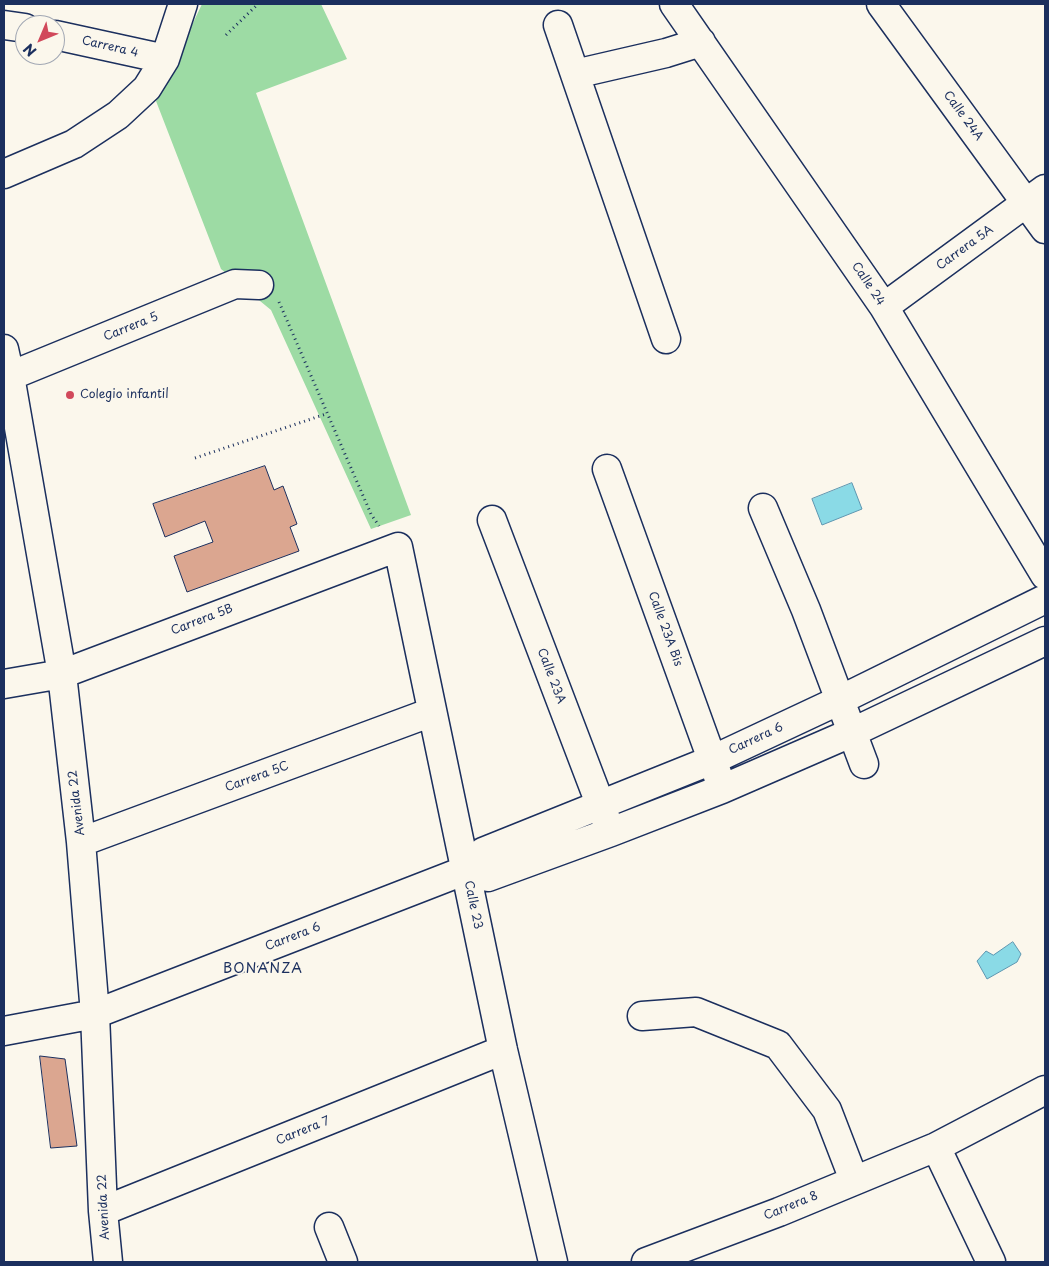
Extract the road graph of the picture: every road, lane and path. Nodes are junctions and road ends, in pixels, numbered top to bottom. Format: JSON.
{"nodes":[{"id":1,"x":183,"y":4,"type":"edge"},
{"id":2,"x":258,"y":4,"type":"edge"},
{"id":3,"x":674,"y":4,"type":"edge"},
{"id":4,"x":881,"y":4,"type":"edge"},
{"id":5,"x":558,"y":25,"type":"dead end"},
{"id":6,"x":226,"y":35,"type":"dead end"},
{"id":7,"x":65,"y":37,"type":"edge"},
{"id":8,"x":701,"y":42,"type":"junction"},
{"id":9,"x":165,"y":59,"type":"junction"},
{"id":10,"x":575,"y":74,"type":"junction"},
{"id":11,"x":4,"y":174,"type":"edge"},
{"id":12,"x":1036,"y":196,"type":"edge"},
{"id":13,"x":1045,"y":229,"type":"edge"},
{"id":14,"x":259,"y":285,"type":"joint"},
{"id":15,"x":884,"y":307,"type":"junction"},
{"id":16,"x":666,"y":339,"type":"dead end"},
{"id":17,"x":4,"y":349,"type":"edge"},
{"id":18,"x":7,"y":376,"type":"edge"},
{"id":19,"x":326,"y":414,"type":"junction"},
{"id":20,"x":195,"y":458,"type":"dead end"},
{"id":21,"x":607,"y":470,"type":"dead end"},
{"id":22,"x":763,"y":508,"type":"dead end"},
{"id":23,"x":492,"y":520,"type":"dead end"},
{"id":24,"x":398,"y":546,"type":"junction"},
{"id":25,"x":1045,"y":575,"type":"edge"},
{"id":26,"x":1045,"y":599,"type":"edge"},
{"id":27,"x":1045,"y":641,"type":"edge"},
{"id":28,"x":62,"y":674,"type":"junction"},
{"id":29,"x":4,"y":684,"type":"edge"},
{"id":30,"x":840,"y":700,"type":"junction"},
{"id":31,"x":432,"y":712,"type":"junction"},
{"id":32,"x":853,"y":732,"type":"junction"},
{"id":33,"x":712,"y":760,"type":"junction"},
{"id":34,"x":864,"y":764,"type":"dead end"},
{"id":35,"x":722,"y":789,"type":"junction"},
{"id":36,"x":600,"y":806,"type":"junction"},
{"id":37,"x":611,"y":832,"type":"junction"},
{"id":38,"x":81,"y":842,"type":"junction"},
{"id":39,"x":466,"y":870,"type":"junction"},
{"id":40,"x":95,"y":1014,"type":"junction"},
{"id":41,"x":642,"y":1016,"type":"dead end"},
{"id":42,"x":4,"y":1031,"type":"edge"},
{"id":43,"x":503,"y":1050,"type":"junction"},
{"id":44,"x":1045,"y":1090,"type":"edge"},
{"id":45,"x":936,"y":1147,"type":"junction"},
{"id":46,"x":854,"y":1180,"type":"junction"},
{"id":47,"x":103,"y":1211,"type":"junction"},
{"id":48,"x":329,"y":1227,"type":"dead end"},
{"id":49,"x":108,"y":1262,"type":"edge"},
{"id":50,"x":343,"y":1262,"type":"edge"},
{"id":51,"x":553,"y":1262,"type":"edge"},
{"id":52,"x":647,"y":1262,"type":"edge"},
{"id":53,"x":991,"y":1262,"type":"edge"}],
"edges":[{"from":1,"to":9,"type":"street"},
{"from":2,"to":6,"type":"path"},
{"from":3,"to":8,"type":"street","name":"Calle 24"},
{"from":4,"to":12,"type":"street","name":"Calle 24A"},
{"from":5,"to":10,"type":"street"},
{"from":7,"to":9,"type":"street","name":"Carrera 4"},
{"from":8,"to":10,"type":"street"},
{"from":8,"to":15,"type":"street","name":"Calle 24"},
{"from":9,"to":11,"type":"street"},
{"from":10,"to":16,"type":"street"},
{"from":12,"to":13,"type":"street","name":"Calle 24A"},
{"from":12,"to":15,"type":"street","name":"Carrera 5A"},
{"from":14,"to":18,"type":"street","name":"Carrera 5"},
{"from":14,"to":19,"type":"path"},
{"from":15,"to":25,"type":"street","name":"Calle 24"},
{"from":17,"to":18,"type":"street","name":"Avenida 22"},
{"from":18,"to":28,"type":"street","name":"Avenida 22"},
{"from":19,"to":20,"type":"path"},
{"from":19,"to":24,"type":"path"},
{"from":21,"to":33,"type":"street","name":"Calle 23A Bis"},
{"from":22,"to":30,"type":"street"},
{"from":23,"to":36,"type":"street","name":"Calle 23A"},
{"from":24,"to":28,"type":"street","name":"Carrera 5B"},
{"from":24,"to":31,"type":"street","name":"Calle 23"},
{"from":26,"to":30,"type":"street","name":"Carrera 6"},
{"from":27,"to":32,"type":"street"},
{"from":28,"to":29,"type":"street","name":"Carrera 5B"},
{"from":28,"to":38,"type":"street","name":"Avenida 22"},
{"from":30,"to":32,"type":"street"},
{"from":30,"to":33,"type":"street","name":"Carrera 6"},
{"from":31,"to":38,"type":"street","name":"Carrera 5C"},
{"from":31,"to":39,"type":"street","name":"Calle 23"},
{"from":32,"to":34,"type":"street"},
{"from":32,"to":35,"type":"street"},
{"from":33,"to":35,"type":"street","name":"Calle 23A Bis"},
{"from":33,"to":36,"type":"street","name":"Carrera 6"},
{"from":35,"to":37,"type":"street"},
{"from":36,"to":37,"type":"street","name":"Calle 23A"},
{"from":36,"to":39,"type":"street","name":"Carrera 6"},
{"from":37,"to":39,"type":"street"},
{"from":38,"to":40,"type":"street","name":"Avenida 22"},
{"from":39,"to":40,"type":"street","name":"Carrera 6"},
{"from":39,"to":43,"type":"street","name":"Calle 23"},
{"from":40,"to":42,"type":"street","name":"Carrera 6"},
{"from":40,"to":47,"type":"street","name":"Avenida 22"},
{"from":41,"to":46,"type":"street"},
{"from":43,"to":47,"type":"street","name":"Carrera 7"},
{"from":43,"to":51,"type":"street","name":"Calle 23"},
{"from":44,"to":45,"type":"street","name":"Carrera 8"},
{"from":45,"to":46,"type":"street","name":"Carrera 8"},
{"from":45,"to":53,"type":"street"},
{"from":46,"to":52,"type":"street","name":"Carrera 8"},
{"from":47,"to":49,"type":"street","name":"Avenida 22"},
{"from":48,"to":50,"type":"street"}]}
